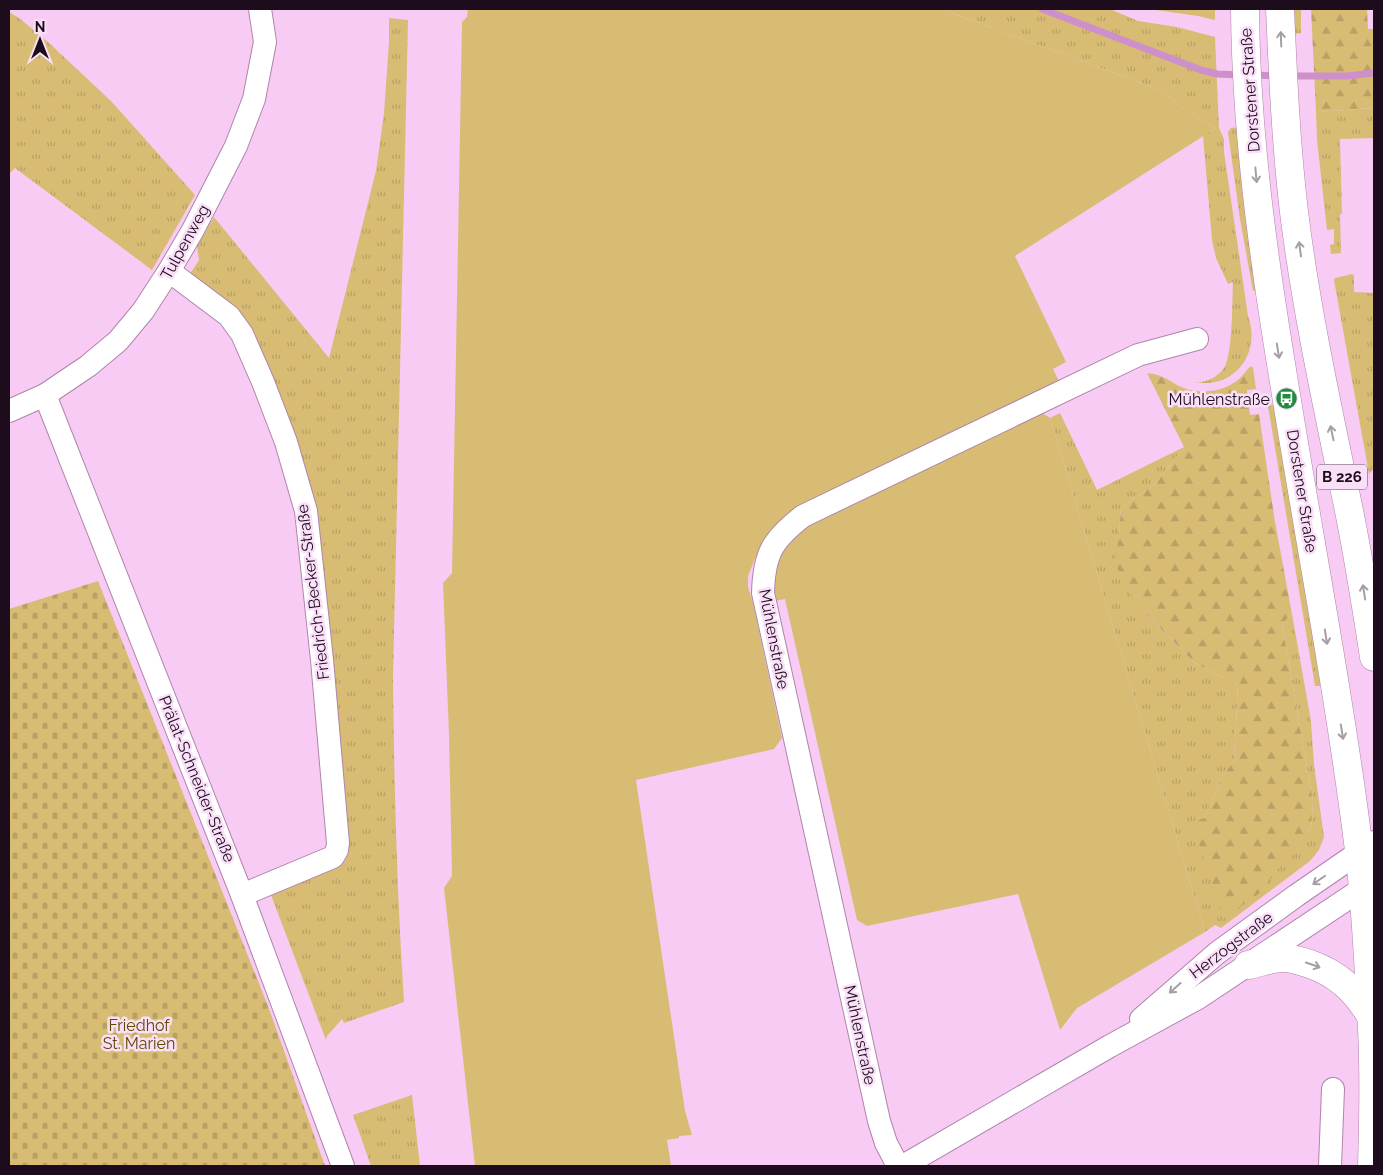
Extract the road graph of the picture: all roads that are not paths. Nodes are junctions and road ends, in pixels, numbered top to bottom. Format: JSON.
{"nodes":[{"id":1,"x":260,"y":9,"type":"edge"},
{"id":2,"x":1245,"y":9,"type":"edge"},
{"id":3,"x":1280,"y":9,"type":"edge"},
{"id":4,"x":169,"y":271,"type":"junction"},
{"id":5,"x":1197,"y":339,"type":"dead end"},
{"id":6,"x":45,"y":395,"type":"junction"},
{"id":7,"x":9,"y":411,"type":"edge"},
{"id":8,"x":1374,"y":658,"type":"edge"},
{"id":9,"x":1367,"y":847,"type":"edge"},
{"id":10,"x":1369,"y":885,"type":"edge"},
{"id":11,"x":242,"y":896,"type":"junction"},
{"id":12,"x":1248,"y":966,"type":"junction"},
{"id":13,"x":1371,"y":1016,"type":"junction"},
{"id":14,"x":1110,"y":1046,"type":"junction"},
{"id":15,"x":1333,"y":1089,"type":"dead end"},
{"id":16,"x":343,"y":1166,"type":"edge"},
{"id":17,"x":898,"y":1166,"type":"edge"},
{"id":18,"x":903,"y":1166,"type":"edge"},
{"id":19,"x":1330,"y":1166,"type":"edge"},
{"id":20,"x":1372,"y":1166,"type":"edge"}],
"edges":[{"from":1,"to":4,"type":"street","name":"Tulpenweg"},
{"from":2,"to":9,"type":"main road","name":"Dorstener Straße","number":"B 226","one_way":true},
{"from":8,"to":3,"type":"main road","name":"Dorstener Straße","number":"B 226","one_way":true},
{"from":4,"to":6,"type":"street","name":"Tulpenweg"},
{"from":4,"to":11,"type":"street","name":"Friedrich-Becker-Straße"},
{"from":5,"to":17,"type":"street","name":"Mühlenstraße"},
{"from":6,"to":7,"type":"street","name":"Tulpenweg"},
{"from":6,"to":11,"type":"street","name":"Prälat-Schneider-Straße"},
{"from":9,"to":10,"type":"main road","name":"Dorstener Straße","number":"B 226"},
{"from":9,"to":14,"type":"street","name":"Herzogstraße","one_way":true},
{"from":10,"to":12,"type":"street","name":"Herzogstraße"},
{"from":10,"to":13,"type":"main road","name":"Dorstener Straße","number":"B 226"},
{"from":11,"to":16,"type":"street","name":"Prälat-Schneider-Straße"},
{"from":12,"to":13,"type":"main road","one_way":true},
{"from":12,"to":14,"type":"street","name":"Herzogstraße"},
{"from":13,"to":20,"type":"main road","name":"Dorstener Straße","number":"B 226"},
{"from":14,"to":18,"type":"street","name":"Herzogstraße"},
{"from":15,"to":19,"type":"street"}]}
